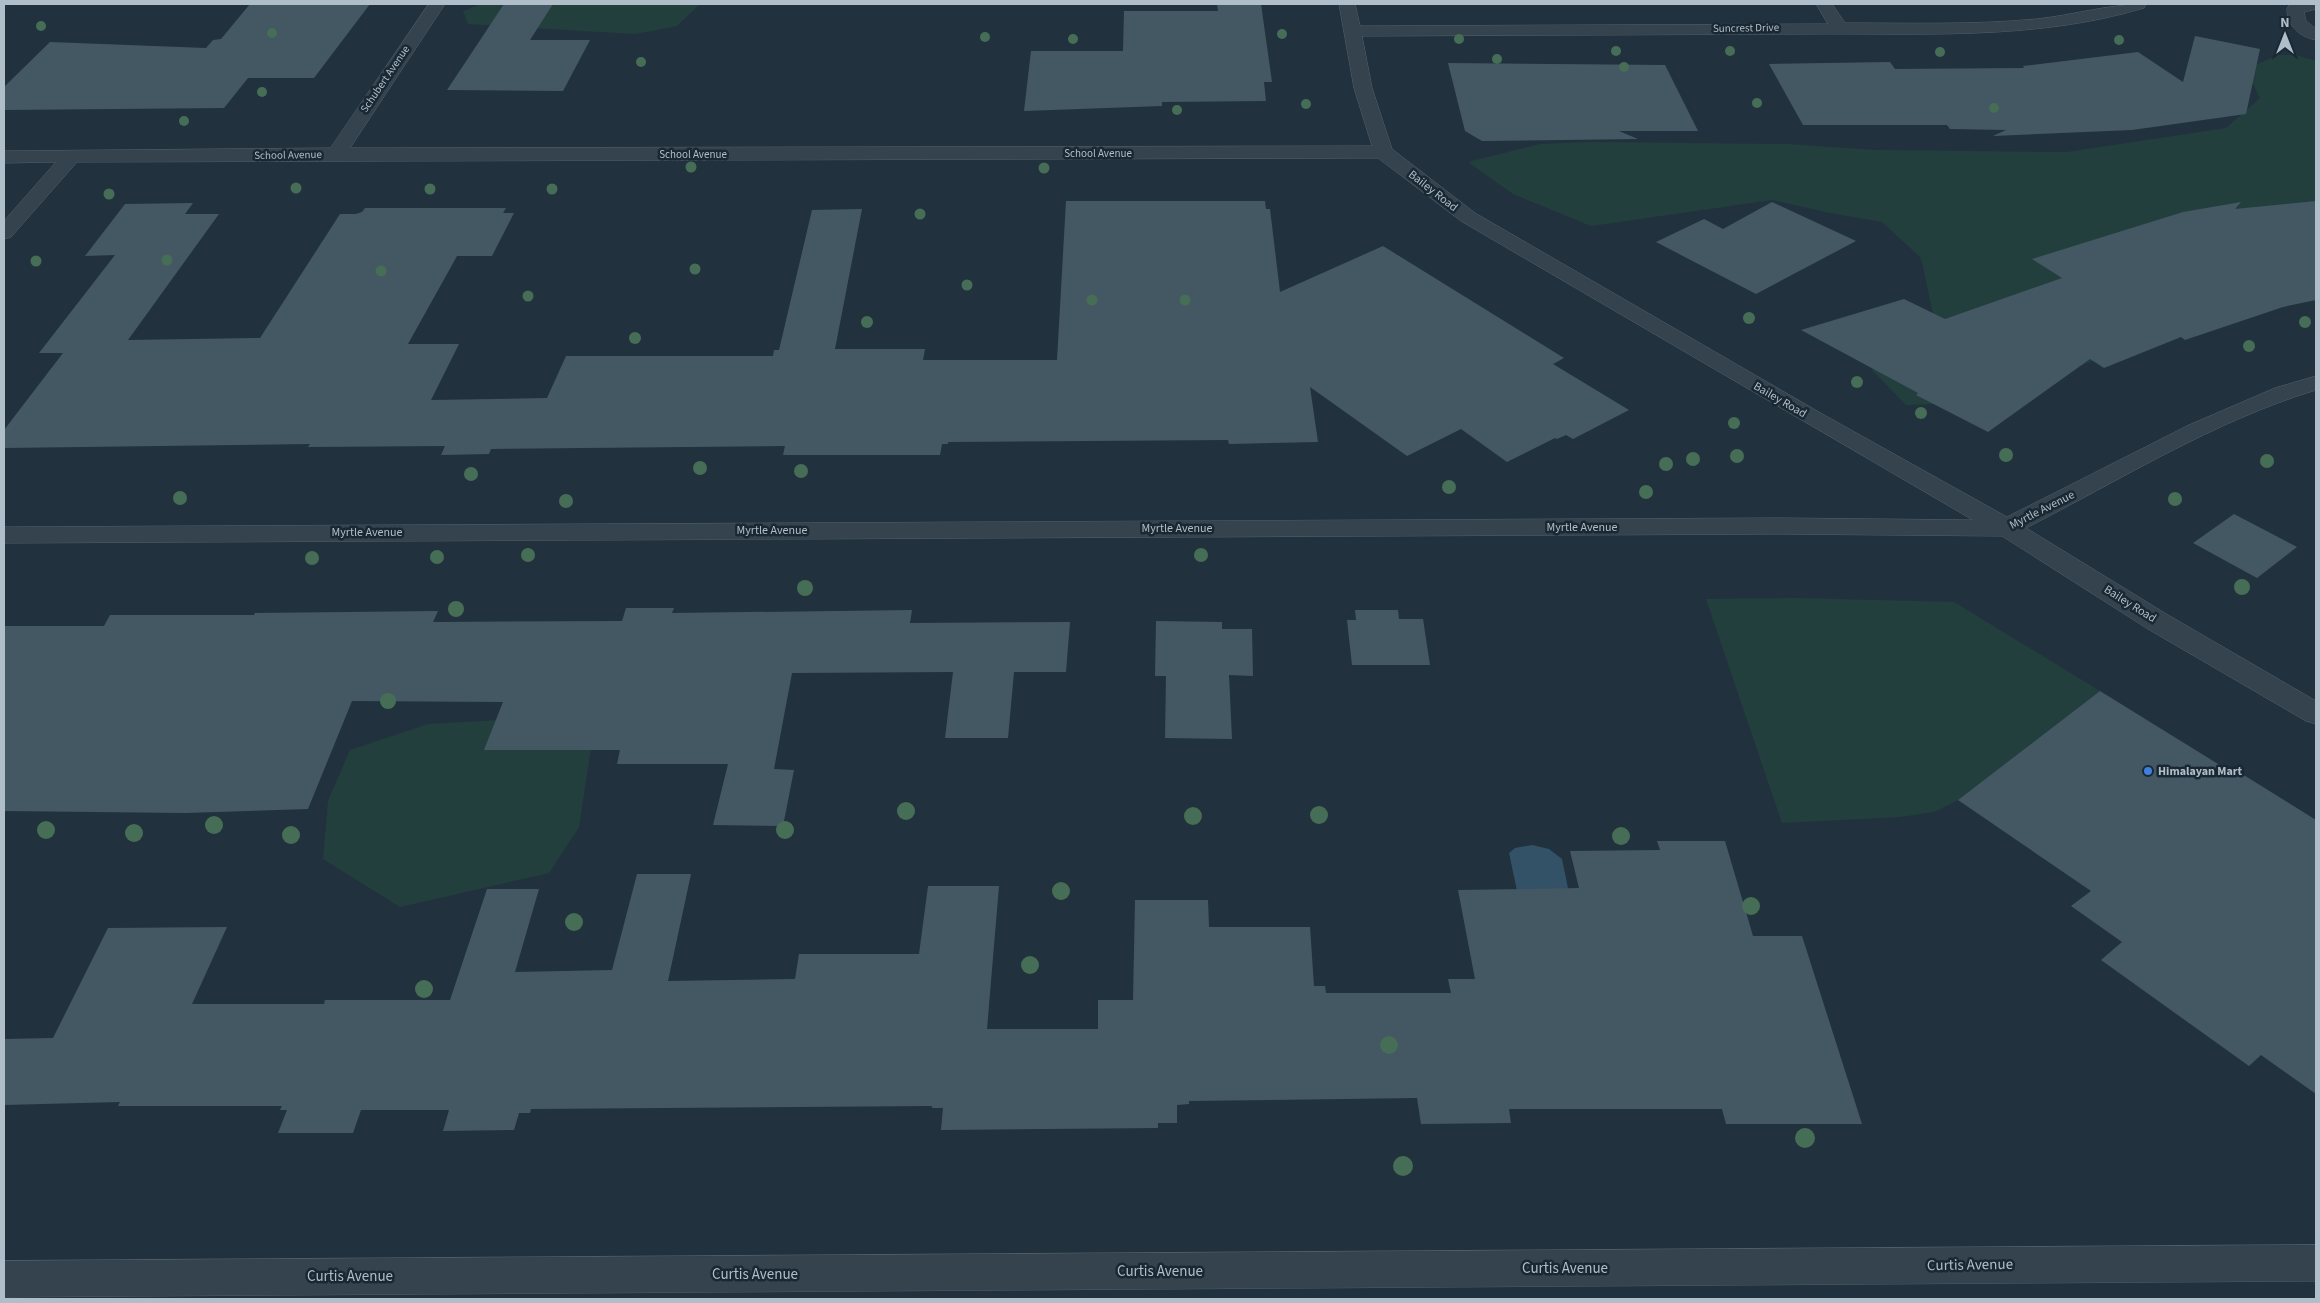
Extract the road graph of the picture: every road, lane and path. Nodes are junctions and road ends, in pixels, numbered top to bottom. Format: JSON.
{"nodes":[{"id":1,"x":436,"y":4,"type":"edge"},
{"id":2,"x":1347,"y":4,"type":"edge"},
{"id":3,"x":1824,"y":4,"type":"edge"},
{"id":4,"x":2138,"y":4,"type":"edge"},
{"id":5,"x":2316,"y":4,"type":"edge"},
{"id":6,"x":1839,"y":27,"type":"junction"},
{"id":7,"x":1352,"y":31,"type":"junction"},
{"id":8,"x":2316,"y":35,"type":"edge"},
{"id":9,"x":1383,"y":152,"type":"junction"},
{"id":10,"x":336,"y":154,"type":"junction"},
{"id":11,"x":4,"y":157,"type":"edge"},
{"id":12,"x":71,"y":157,"type":"junction"},
{"id":13,"x":4,"y":233,"type":"edge"},
{"id":14,"x":2316,"y":383,"type":"edge"},
{"id":15,"x":2007,"y":528,"type":"junction"},
{"id":16,"x":4,"y":535,"type":"edge"},
{"id":17,"x":2316,"y":714,"type":"edge"},
{"id":18,"x":2316,"y":1262,"type":"edge"},
{"id":19,"x":4,"y":1279,"type":"edge"}],
"edges":[{"from":1,"to":10,"type":"street","name":"Schubert Avenue"},
{"from":2,"to":7,"type":"street"},
{"from":3,"to":6,"type":"street"},
{"from":4,"to":6,"type":"street","name":"Suncrest Drive"},
{"from":5,"to":8,"type":"street"},
{"from":6,"to":7,"type":"street","name":"Suncrest Drive"},
{"from":7,"to":9,"type":"street"},
{"from":9,"to":10,"type":"street","name":"School Avenue"},
{"from":9,"to":15,"type":"street","name":"Bailey Road"},
{"from":10,"to":12,"type":"street","name":"School Avenue"},
{"from":11,"to":12,"type":"street","name":"School Avenue"},
{"from":12,"to":13,"type":"street"},
{"from":14,"to":15,"type":"street","name":"Myrtle Avenue"},
{"from":15,"to":16,"type":"street","name":"Myrtle Avenue"},
{"from":15,"to":17,"type":"street","name":"Bailey Road"},
{"from":18,"to":19,"type":"street","name":"Curtis Avenue"}]}
